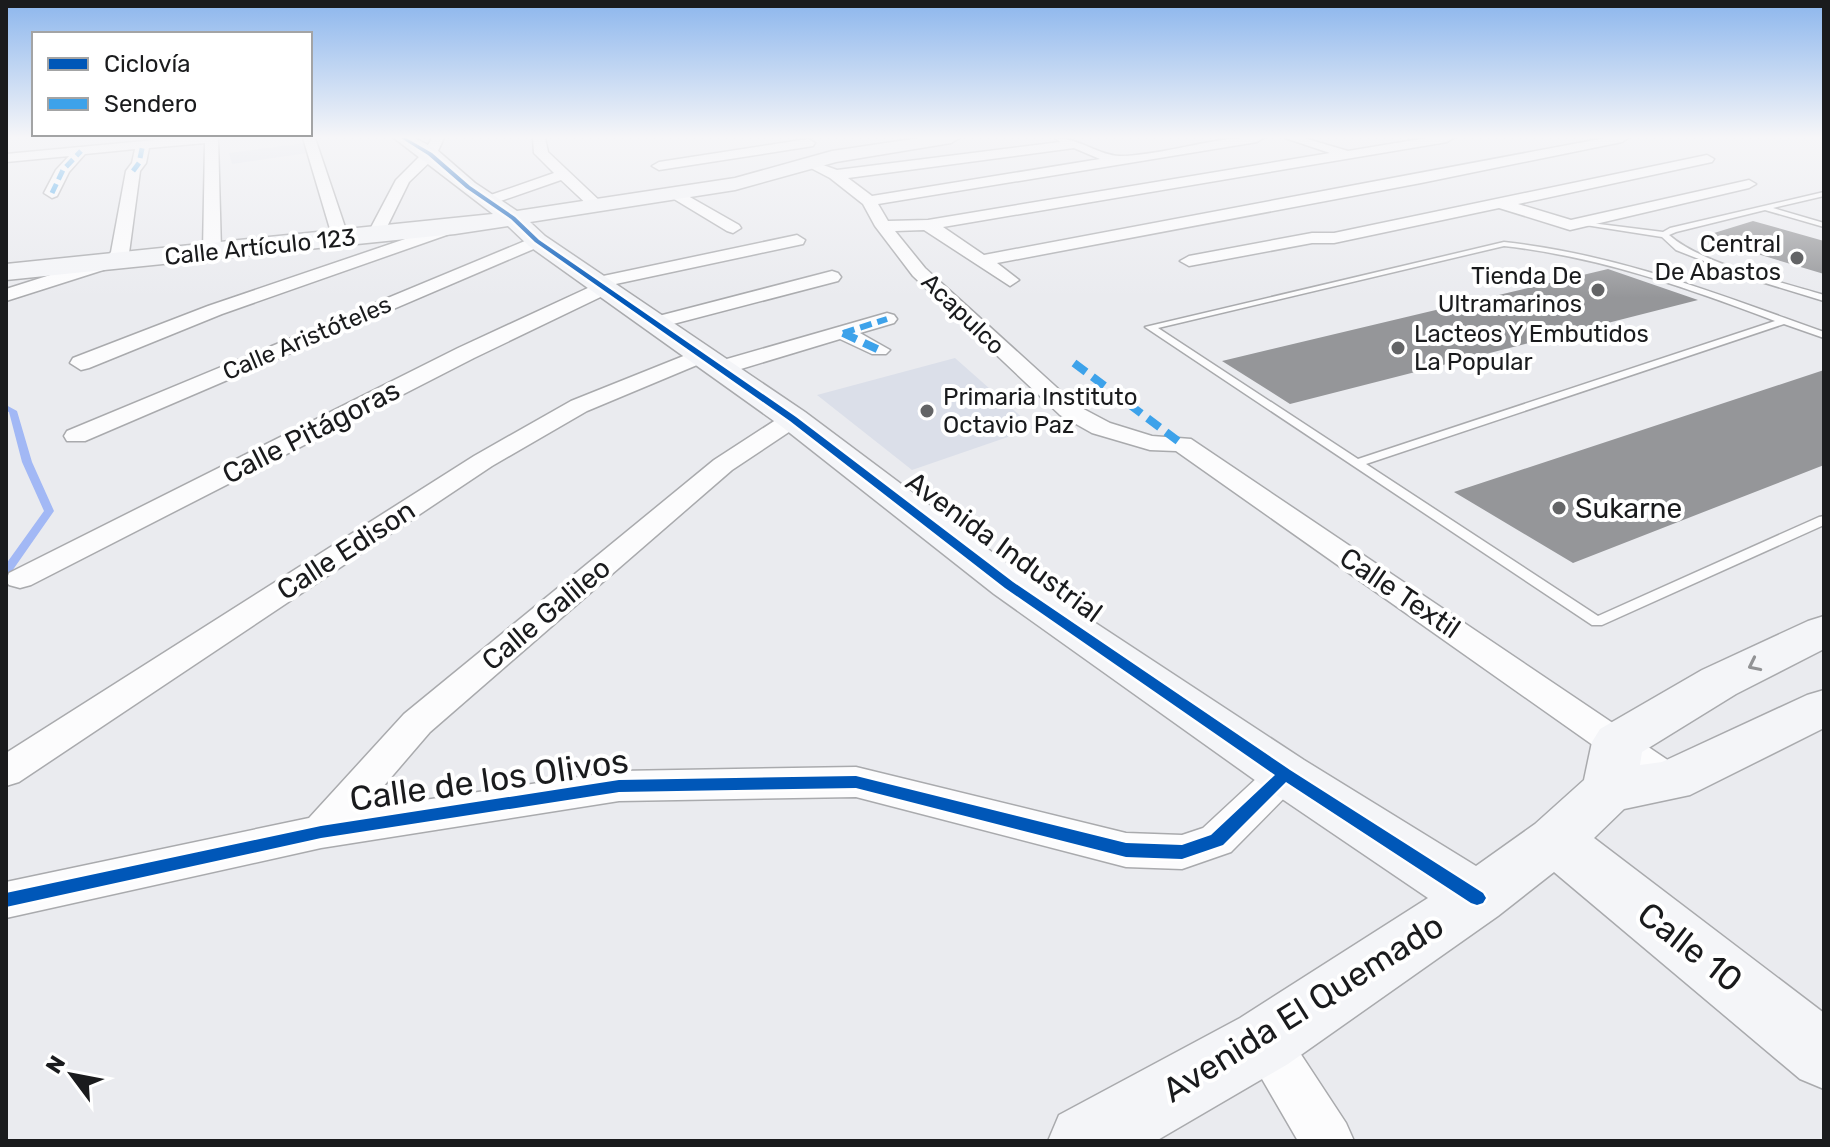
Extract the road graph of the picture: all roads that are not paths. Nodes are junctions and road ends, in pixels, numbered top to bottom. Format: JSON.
{"nodes":[{"id":1,"x":130,"y":192,"type":"edge"},
{"id":2,"x":212,"y":192,"type":"edge"},
{"id":3,"x":326,"y":192,"type":"edge"},
{"id":4,"x":397,"y":192,"type":"edge"},
{"id":5,"x":483,"y":192,"type":"edge"},
{"id":6,"x":544,"y":192,"type":"edge"},
{"id":7,"x":581,"y":192,"type":"edge"},
{"id":8,"x":684,"y":192,"type":"edge"},
{"id":9,"x":857,"y":192,"type":"edge"},
{"id":10,"x":925,"y":192,"type":"edge"},
{"id":11,"x":1132,"y":192,"type":"edge"},
{"id":12,"x":1197,"y":192,"type":"edge"},
{"id":13,"x":1352,"y":192,"type":"edge"},
{"id":14,"x":1463,"y":192,"type":"edge"},
{"id":15,"x":1556,"y":192,"type":"edge"},
{"id":16,"x":1716,"y":192,"type":"edge"},
{"id":17,"x":674,"y":193,"type":"junction"},
{"id":18,"x":1824,"y":194,"type":"edge"},
{"id":19,"x":869,"y":201,"type":"junction"},
{"id":20,"x":1503,"y":204,"type":"junction"},
{"id":21,"x":597,"y":206,"type":"junction"},
{"id":22,"x":1768,"y":209,"type":"junction"},
{"id":23,"x":1244,"y":211,"type":"junction"},
{"id":24,"x":513,"y":220,"type":"junction"},
{"id":25,"x":1576,"y":224,"type":"junction"},
{"id":26,"x":928,"y":225,"type":"junction"},
{"id":27,"x":1824,"y":225,"type":"edge"},
{"id":28,"x":883,"y":226,"type":"junction"},
{"id":29,"x":455,"y":227,"type":"junction"},
{"id":30,"x":733,"y":228,"type":"dead end"},
{"id":31,"x":375,"y":235,"type":"junction"},
{"id":32,"x":1664,"y":235,"type":"junction"},
{"id":33,"x":1312,"y":238,"type":"junction"},
{"id":34,"x":341,"y":239,"type":"junction"},
{"id":35,"x":797,"y":240,"type":"dead end"},
{"id":36,"x":212,"y":251,"type":"junction"},
{"id":37,"x":113,"y":261,"type":"junction"},
{"id":38,"x":980,"y":261,"type":"junction"},
{"id":39,"x":1189,"y":261,"type":"dead end"},
{"id":40,"x":6,"y":272,"type":"edge"},
{"id":41,"x":832,"y":277,"type":"dead end"},
{"id":42,"x":1010,"y":280,"type":"dead end"},
{"id":43,"x":600,"y":285,"type":"junction"},
{"id":44,"x":6,"y":295,"type":"edge"},
{"id":45,"x":1824,"y":298,"type":"edge"},
{"id":46,"x":887,"y":319,"type":"dead end"},
{"id":47,"x":1784,"y":321,"type":"junction"},
{"id":48,"x":654,"y":323,"type":"junction"},
{"id":49,"x":843,"y":333,"type":"junction"},
{"id":50,"x":1824,"y":335,"type":"edge"},
{"id":51,"x":879,"y":350,"type":"dead end"},
{"id":52,"x":711,"y":362,"type":"junction"},
{"id":53,"x":81,"y":363,"type":"dead end"},
{"id":54,"x":793,"y":419,"type":"junction"},
{"id":55,"x":76,"y":436,"type":"dead end"},
{"id":56,"x":1182,"y":444,"type":"joint"},
{"id":57,"x":1356,"y":463,"type":"junction"},
{"id":58,"x":1824,"y":520,"type":"edge"},
{"id":59,"x":20,"y":579,"type":"dead end"},
{"id":60,"x":1824,"y":631,"type":"edge"},
{"id":61,"x":1824,"y":707,"type":"edge"},
{"id":62,"x":1614,"y":766,"type":"junction"},
{"id":63,"x":6,"y":772,"type":"edge"},
{"id":64,"x":1285,"y":774,"type":"junction"},
{"id":65,"x":321,"y":832,"type":"junction"},
{"id":66,"x":1555,"y":840,"type":"junction"},
{"id":67,"x":1477,"y":898,"type":"junction"},
{"id":68,"x":6,"y":900,"type":"edge"},
{"id":69,"x":1264,"y":1041,"type":"junction"},
{"id":70,"x":1824,"y":1055,"type":"edge"},
{"id":71,"x":1085,"y":1141,"type":"edge"},
{"id":72,"x":1328,"y":1141,"type":"edge"}],
"edges":[{"from":1,"to":37,"type":"street"},
{"from":2,"to":36,"type":"street"},
{"from":3,"to":34,"type":"street"},
{"from":4,"to":31,"type":"street"},
{"from":5,"to":24,"type":"street","name":"Avenida Industrial"},
{"from":6,"to":24,"type":"street","name":"Calle Aristóteles"},
{"from":7,"to":21,"type":"street"},
{"from":8,"to":17,"type":"street","name":"Calle Artículo 123"},
{"from":9,"to":19,"type":"street","name":"Acapulco"},
{"from":10,"to":19,"type":"street"},
{"from":11,"to":26,"type":"street"},
{"from":12,"to":23,"type":"street"},
{"from":13,"to":23,"type":"street"},
{"from":14,"to":20,"type":"street"},
{"from":15,"to":20,"type":"street"},
{"from":16,"to":25,"type":"street"},
{"from":17,"to":21,"type":"street","name":"Calle Artículo 123"},
{"from":17,"to":30,"type":"street"},
{"from":18,"to":22,"type":"lane"},
{"from":19,"to":28,"type":"street","name":"Acapulco"},
{"from":20,"to":25,"type":"street"},
{"from":20,"to":33,"type":"street"},
{"from":21,"to":24,"type":"street","name":"Calle Artículo 123"},
{"from":22,"to":27,"type":"lane"},
{"from":22,"to":32,"type":"lane"},
{"from":23,"to":33,"type":"street"},
{"from":23,"to":38,"type":"street"},
{"from":24,"to":29,"type":"street","name":"Calle Artículo 123"},
{"from":24,"to":43,"type":"street","name":"Avenida Industrial"},
{"from":24,"to":55,"type":"street","name":"Calle Aristóteles"},
{"from":25,"to":32,"type":"lane"},
{"from":26,"to":28,"type":"street"},
{"from":26,"to":38,"type":"street"},
{"from":28,"to":56,"type":"street","name":"Acapulco"},
{"from":29,"to":31,"type":"street","name":"Calle Artículo 123"},
{"from":29,"to":53,"type":"street"},
{"from":31,"to":34,"type":"street","name":"Calle Artículo 123"},
{"from":32,"to":45,"type":"lane"},
{"from":33,"to":39,"type":"street"},
{"from":34,"to":36,"type":"street","name":"Calle Artículo 123"},
{"from":35,"to":43,"type":"street","name":"Calle Pitágoras"},
{"from":36,"to":37,"type":"street","name":"Calle Artículo 123"},
{"from":37,"to":40,"type":"street","name":"Calle Artículo 123"},
{"from":37,"to":44,"type":"street"},
{"from":38,"to":42,"type":"street"},
{"from":41,"to":48,"type":"street"},
{"from":43,"to":48,"type":"street","name":"Avenida Industrial"},
{"from":43,"to":59,"type":"street","name":"Calle Pitágoras"},
{"from":46,"to":49,"type":"street","name":"Calle Edison"},
{"from":47,"to":50,"type":"lane"},
{"from":47,"to":57,"type":"lane"},
{"from":47,"to":57,"type":"lane"},
{"from":48,"to":52,"type":"street","name":"Avenida Industrial"},
{"from":49,"to":51,"type":"street"},
{"from":49,"to":52,"type":"street","name":"Calle Edison"},
{"from":52,"to":54,"type":"street","name":"Avenida Industrial"},
{"from":52,"to":63,"type":"street","name":"Calle Edison"},
{"from":54,"to":64,"type":"street","name":"Avenida Industrial"},
{"from":54,"to":65,"type":"street","name":"Calle Galileo"},
{"from":56,"to":62,"type":"street","name":"Calle Textil"},
{"from":57,"to":58,"type":"lane"},
{"from":60,"to":62,"type":"street","name":"Avenida El Quemado","one_way":true},
{"from":61,"to":62,"type":"street"},
{"from":62,"to":66,"type":"street","name":"Avenida El Quemado"},
{"from":64,"to":65,"type":"street","name":"Calle de los Olivos"},
{"from":64,"to":67,"type":"street","name":"Avenida Industrial"},
{"from":65,"to":68,"type":"street","name":"Calle de los Olivos"},
{"from":66,"to":67,"type":"street","name":"Avenida El Quemado"},
{"from":66,"to":70,"type":"street","name":"Calle 10"},
{"from":67,"to":69,"type":"street","name":"Avenida El Quemado"},
{"from":69,"to":71,"type":"street","name":"Avenida El Quemado"},
{"from":69,"to":72,"type":"street"}]}
